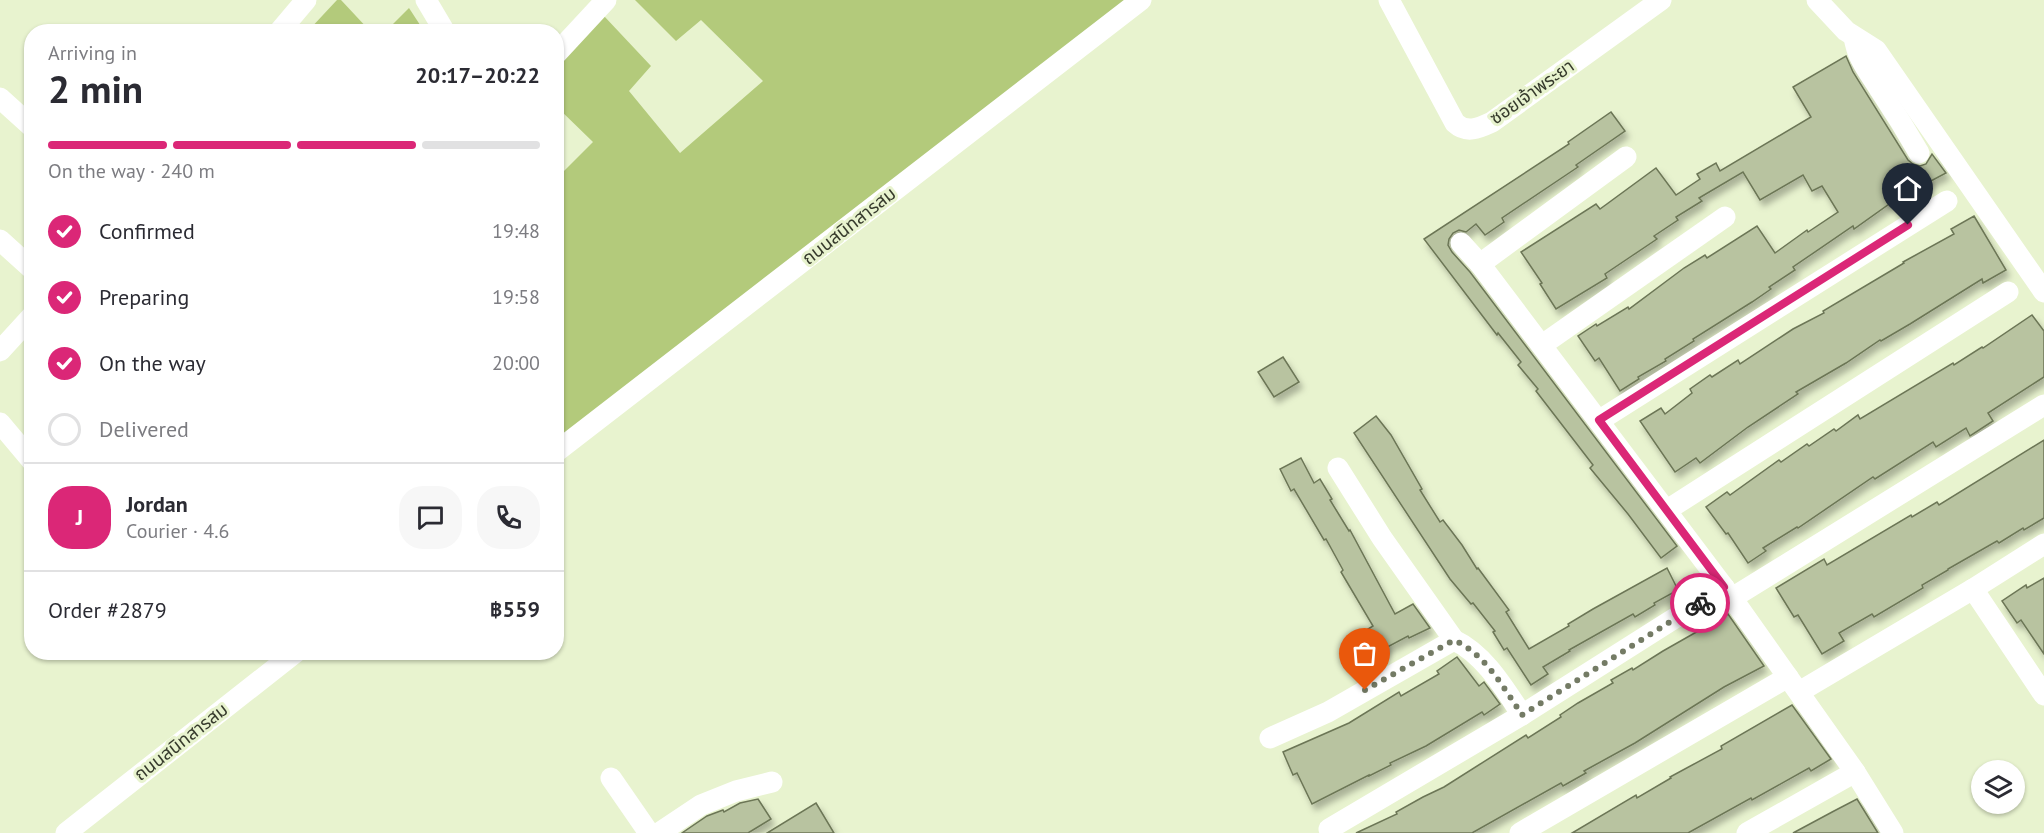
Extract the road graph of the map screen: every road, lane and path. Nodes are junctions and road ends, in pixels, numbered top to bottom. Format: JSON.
{"nodes":[{"id":1,"x":306,"y":0,"type":"edge"},
{"id":2,"x":426,"y":0,"type":"edge"},
{"id":3,"x":606,"y":0,"type":"edge"},
{"id":4,"x":1141,"y":0,"type":"edge"},
{"id":5,"x":1389,"y":0,"type":"edge"},
{"id":6,"x":1661,"y":0,"type":"edge"},
{"id":7,"x":1817,"y":0,"type":"edge"},
{"id":8,"x":286,"y":24,"type":"edge"},
{"id":9,"x":440,"y":24,"type":"edge"},
{"id":10,"x":1854,"y":37,"type":"junction"},
{"id":11,"x":564,"y":45,"type":"edge"},
{"id":12,"x":0,"y":98,"type":"edge"},
{"id":13,"x":1922,"y":115,"type":"junction"},
{"id":14,"x":24,"y":120,"type":"edge"},
{"id":15,"x":1904,"y":127,"type":"junction"},
{"id":16,"x":1920,"y":153,"type":"dead end"},
{"id":17,"x":1626,"y":157,"type":"dead end"},
{"id":18,"x":1947,"y":201,"type":"dead end"},
{"id":19,"x":1725,"y":217,"type":"dead end"},
{"id":20,"x":0,"y":240,"type":"edge"},
{"id":21,"x":1461,"y":243,"type":"dead end"},
{"id":22,"x":24,"y":262,"type":"edge"},
{"id":23,"x":1480,"y":264,"type":"junction"},
{"id":24,"x":2008,"y":292,"type":"dead end"},
{"id":25,"x":2044,"y":292,"type":"edge"},
{"id":26,"x":24,"y":325,"type":"edge"},
{"id":27,"x":1542,"y":345,"type":"junction"},
{"id":28,"x":0,"y":351,"type":"edge"},
{"id":29,"x":2044,"y":405,"type":"edge"},
{"id":30,"x":1599,"y":420,"type":"junction"},
{"id":31,"x":0,"y":423,"type":"edge"},
{"id":32,"x":564,"y":446,"type":"edge"},
{"id":33,"x":24,"y":452,"type":"edge"},
{"id":34,"x":1338,"y":468,"type":"dead end"},
{"id":35,"x":1667,"y":510,"type":"junction"},
{"id":36,"x":2044,"y":544,"type":"edge"},
{"id":37,"x":1973,"y":589,"type":"junction"},
{"id":38,"x":1728,"y":593,"type":"junction"},
{"id":39,"x":1454,"y":640,"type":"junction"},
{"id":40,"x":286,"y":660,"type":"edge"},
{"id":41,"x":1794,"y":684,"type":"junction"},
{"id":42,"x":2041,"y":684,"type":"edge"},
{"id":43,"x":1522,"y":715,"type":"junction"},
{"id":44,"x":1269,"y":738,"type":"dead end"},
{"id":45,"x":1855,"y":772,"type":"junction"},
{"id":46,"x":611,"y":778,"type":"dead end"},
{"id":47,"x":772,"y":782,"type":"dead end"},
{"id":48,"x":1329,"y":829,"type":"dead end"},
{"id":49,"x":66,"y":833,"type":"edge"},
{"id":50,"x":649,"y":833,"type":"edge"},
{"id":51,"x":659,"y":833,"type":"edge"},
{"id":52,"x":1520,"y":833,"type":"edge"},
{"id":53,"x":1747,"y":833,"type":"edge"},
{"id":54,"x":1893,"y":833,"type":"edge"}],
"edges":[{"from":1,"to":8,"type":"street"},
{"from":2,"to":9,"type":"street"},
{"from":3,"to":11,"type":"street"},
{"from":4,"to":32,"type":"street","name":"ถนนสนิทสารสม"},
{"from":5,"to":6,"type":"street","name":"ซอยเจ้าพระยา"},
{"from":7,"to":10,"type":"street"},
{"from":10,"to":13,"type":"street"},
{"from":10,"to":15,"type":"street"},
{"from":12,"to":14,"type":"street"},
{"from":13,"to":15,"type":"street"},
{"from":13,"to":25,"type":"street"},
{"from":15,"to":16,"type":"street"},
{"from":17,"to":23,"type":"street"},
{"from":18,"to":30,"type":"street"},
{"from":19,"to":27,"type":"street"},
{"from":20,"to":22,"type":"street"},
{"from":21,"to":23,"type":"street"},
{"from":23,"to":27,"type":"street"},
{"from":24,"to":35,"type":"street"},
{"from":26,"to":28,"type":"street"},
{"from":27,"to":30,"type":"street"},
{"from":29,"to":38,"type":"street"},
{"from":30,"to":35,"type":"street"},
{"from":31,"to":33,"type":"street"},
{"from":34,"to":39,"type":"street"},
{"from":35,"to":38,"type":"street"},
{"from":36,"to":37,"type":"street"},
{"from":37,"to":41,"type":"street"},
{"from":37,"to":42,"type":"street"},
{"from":38,"to":41,"type":"street"},
{"from":38,"to":43,"type":"street"},
{"from":39,"to":43,"type":"street"},
{"from":39,"to":44,"type":"street"},
{"from":40,"to":49,"type":"street","name":"ถนนสนิทสารสม"},
{"from":41,"to":45,"type":"street"},
{"from":41,"to":52,"type":"street"},
{"from":43,"to":48,"type":"street"},
{"from":45,"to":53,"type":"street"},
{"from":45,"to":54,"type":"street"},
{"from":46,"to":50,"type":"street"},
{"from":47,"to":51,"type":"street"}]}
